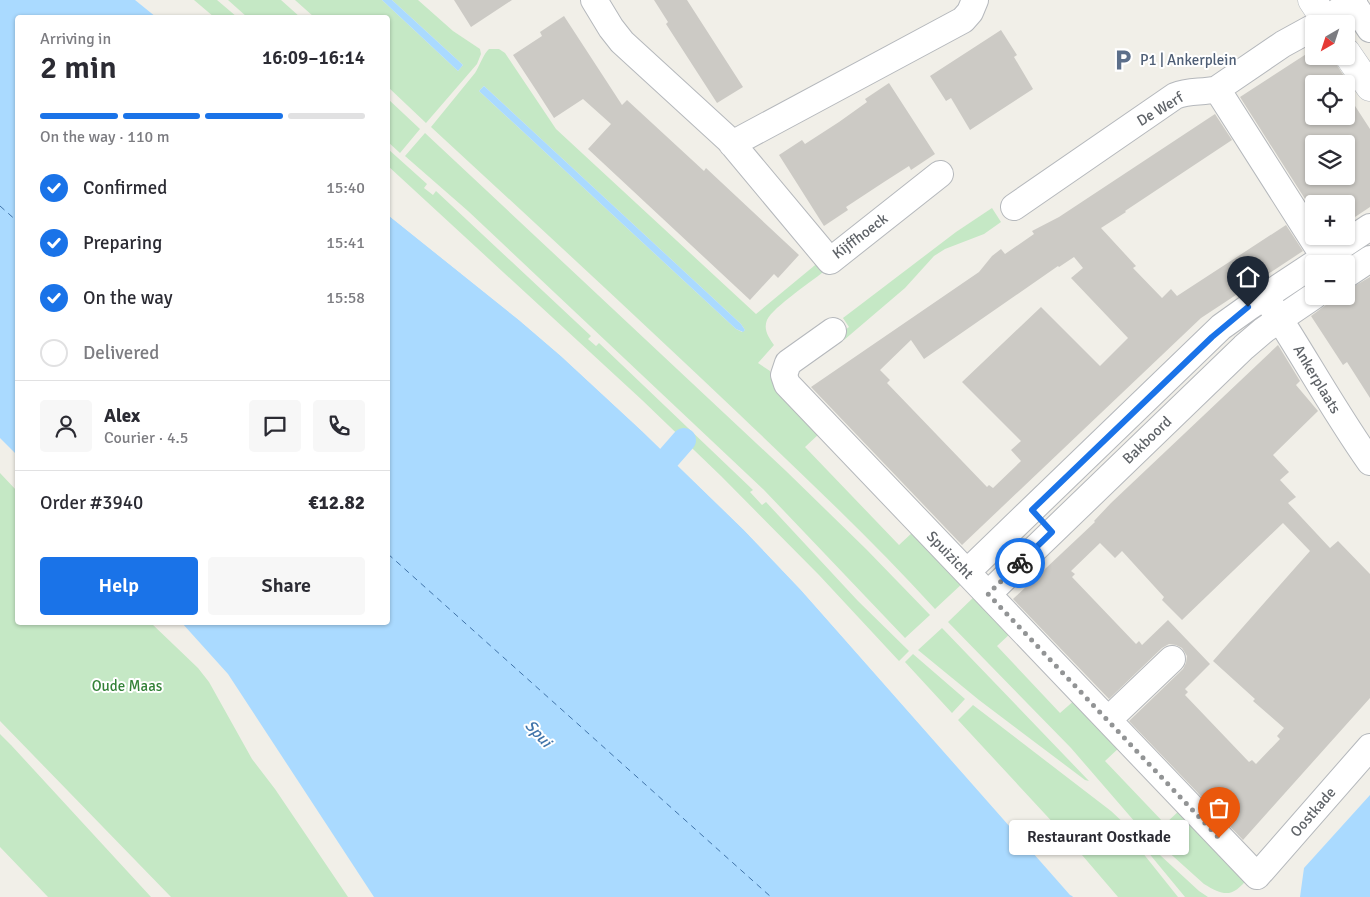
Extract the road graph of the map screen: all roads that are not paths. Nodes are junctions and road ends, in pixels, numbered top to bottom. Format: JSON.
{"nodes":[{"id":1,"x":594,"y":0,"type":"edge"},
{"id":2,"x":975,"y":0,"type":"edge"},
{"id":3,"x":1352,"y":0,"type":"edge"},
{"id":4,"x":1327,"y":15,"type":"edge"},
{"id":5,"x":1305,"y":29,"type":"edge"},
{"id":6,"x":1370,"y":30,"type":"edge"},
{"id":7,"x":1355,"y":65,"type":"edge"},
{"id":8,"x":1370,"y":87,"type":"edge"},
{"id":9,"x":1217,"y":89,"type":"junction"},
{"id":10,"x":732,"y":144,"type":"junction"},
{"id":11,"x":940,"y":174,"type":"dead end"},
{"id":12,"x":1014,"y":207,"type":"dead end"},
{"id":13,"x":1370,"y":227,"type":"edge"},
{"id":14,"x":1313,"y":255,"type":"edge"},
{"id":15,"x":1328,"y":255,"type":"edge"},
{"id":16,"x":1370,"y":259,"type":"edge"},
{"id":17,"x":1355,"y":269,"type":"edge"},
{"id":18,"x":1305,"y":270,"type":"edge"},
{"id":19,"x":1265,"y":296,"type":"junction"},
{"id":20,"x":1305,"y":302,"type":"edge"},
{"id":21,"x":1280,"y":319,"type":"junction"},
{"id":22,"x":833,"y":331,"type":"dead end"},
{"id":23,"x":1152,"y":394,"type":"junction"},
{"id":24,"x":1173,"y":416,"type":"junction"},
{"id":25,"x":1370,"y":462,"type":"edge"},
{"id":26,"x":1032,"y":510,"type":"junction"},
{"id":27,"x":1052,"y":532,"type":"junction"},
{"id":28,"x":967,"y":572,"type":"junction"},
{"id":29,"x":988,"y":594,"type":"junction"},
{"id":30,"x":1172,"y":659,"type":"dead end"},
{"id":31,"x":1108,"y":720,"type":"junction"},
{"id":32,"x":1370,"y":747,"type":"edge"},
{"id":33,"x":1256,"y":876,"type":"joint"}],
"edges":[{"from":1,"to":10,"type":"street","name":"Kijffhoeck"},
{"from":2,"to":10,"type":"street"},
{"from":3,"to":4,"type":"street","name":"De Werf"},
{"from":3,"to":6,"type":"street"},
{"from":5,"to":9,"type":"street","name":"De Werf"},
{"from":7,"to":8,"type":"street"},
{"from":9,"to":12,"type":"street","name":"De Werf"},
{"from":9,"to":14,"type":"street"},
{"from":10,"to":11,"type":"street","name":"Kijffhoeck"},
{"from":13,"to":15,"type":"street"},
{"from":16,"to":17,"type":"street"},
{"from":18,"to":19,"type":"street"},
{"from":19,"to":21,"type":"street","name":"Ankerplaats"},
{"from":19,"to":23,"type":"street"},
{"from":20,"to":21,"type":"street","name":"Bakboord"},
{"from":21,"to":24,"type":"street","name":"Bakboord"},
{"from":21,"to":25,"type":"street","name":"Ankerplaats"},
{"from":22,"to":28,"type":"street","name":"Spuizicht"},
{"from":23,"to":24,"type":"street"},
{"from":23,"to":26,"type":"street"},
{"from":24,"to":27,"type":"street","name":"Bakboord"},
{"from":26,"to":27,"type":"street"},
{"from":26,"to":28,"type":"street"},
{"from":27,"to":29,"type":"street","name":"Bakboord"},
{"from":28,"to":29,"type":"street","name":"Spuizicht"},
{"from":29,"to":31,"type":"street","name":"Spuizicht"},
{"from":30,"to":31,"type":"street"},
{"from":31,"to":33,"type":"street","name":"Spuizicht"},
{"from":32,"to":33,"type":"street","name":"Oostkade"}]}
